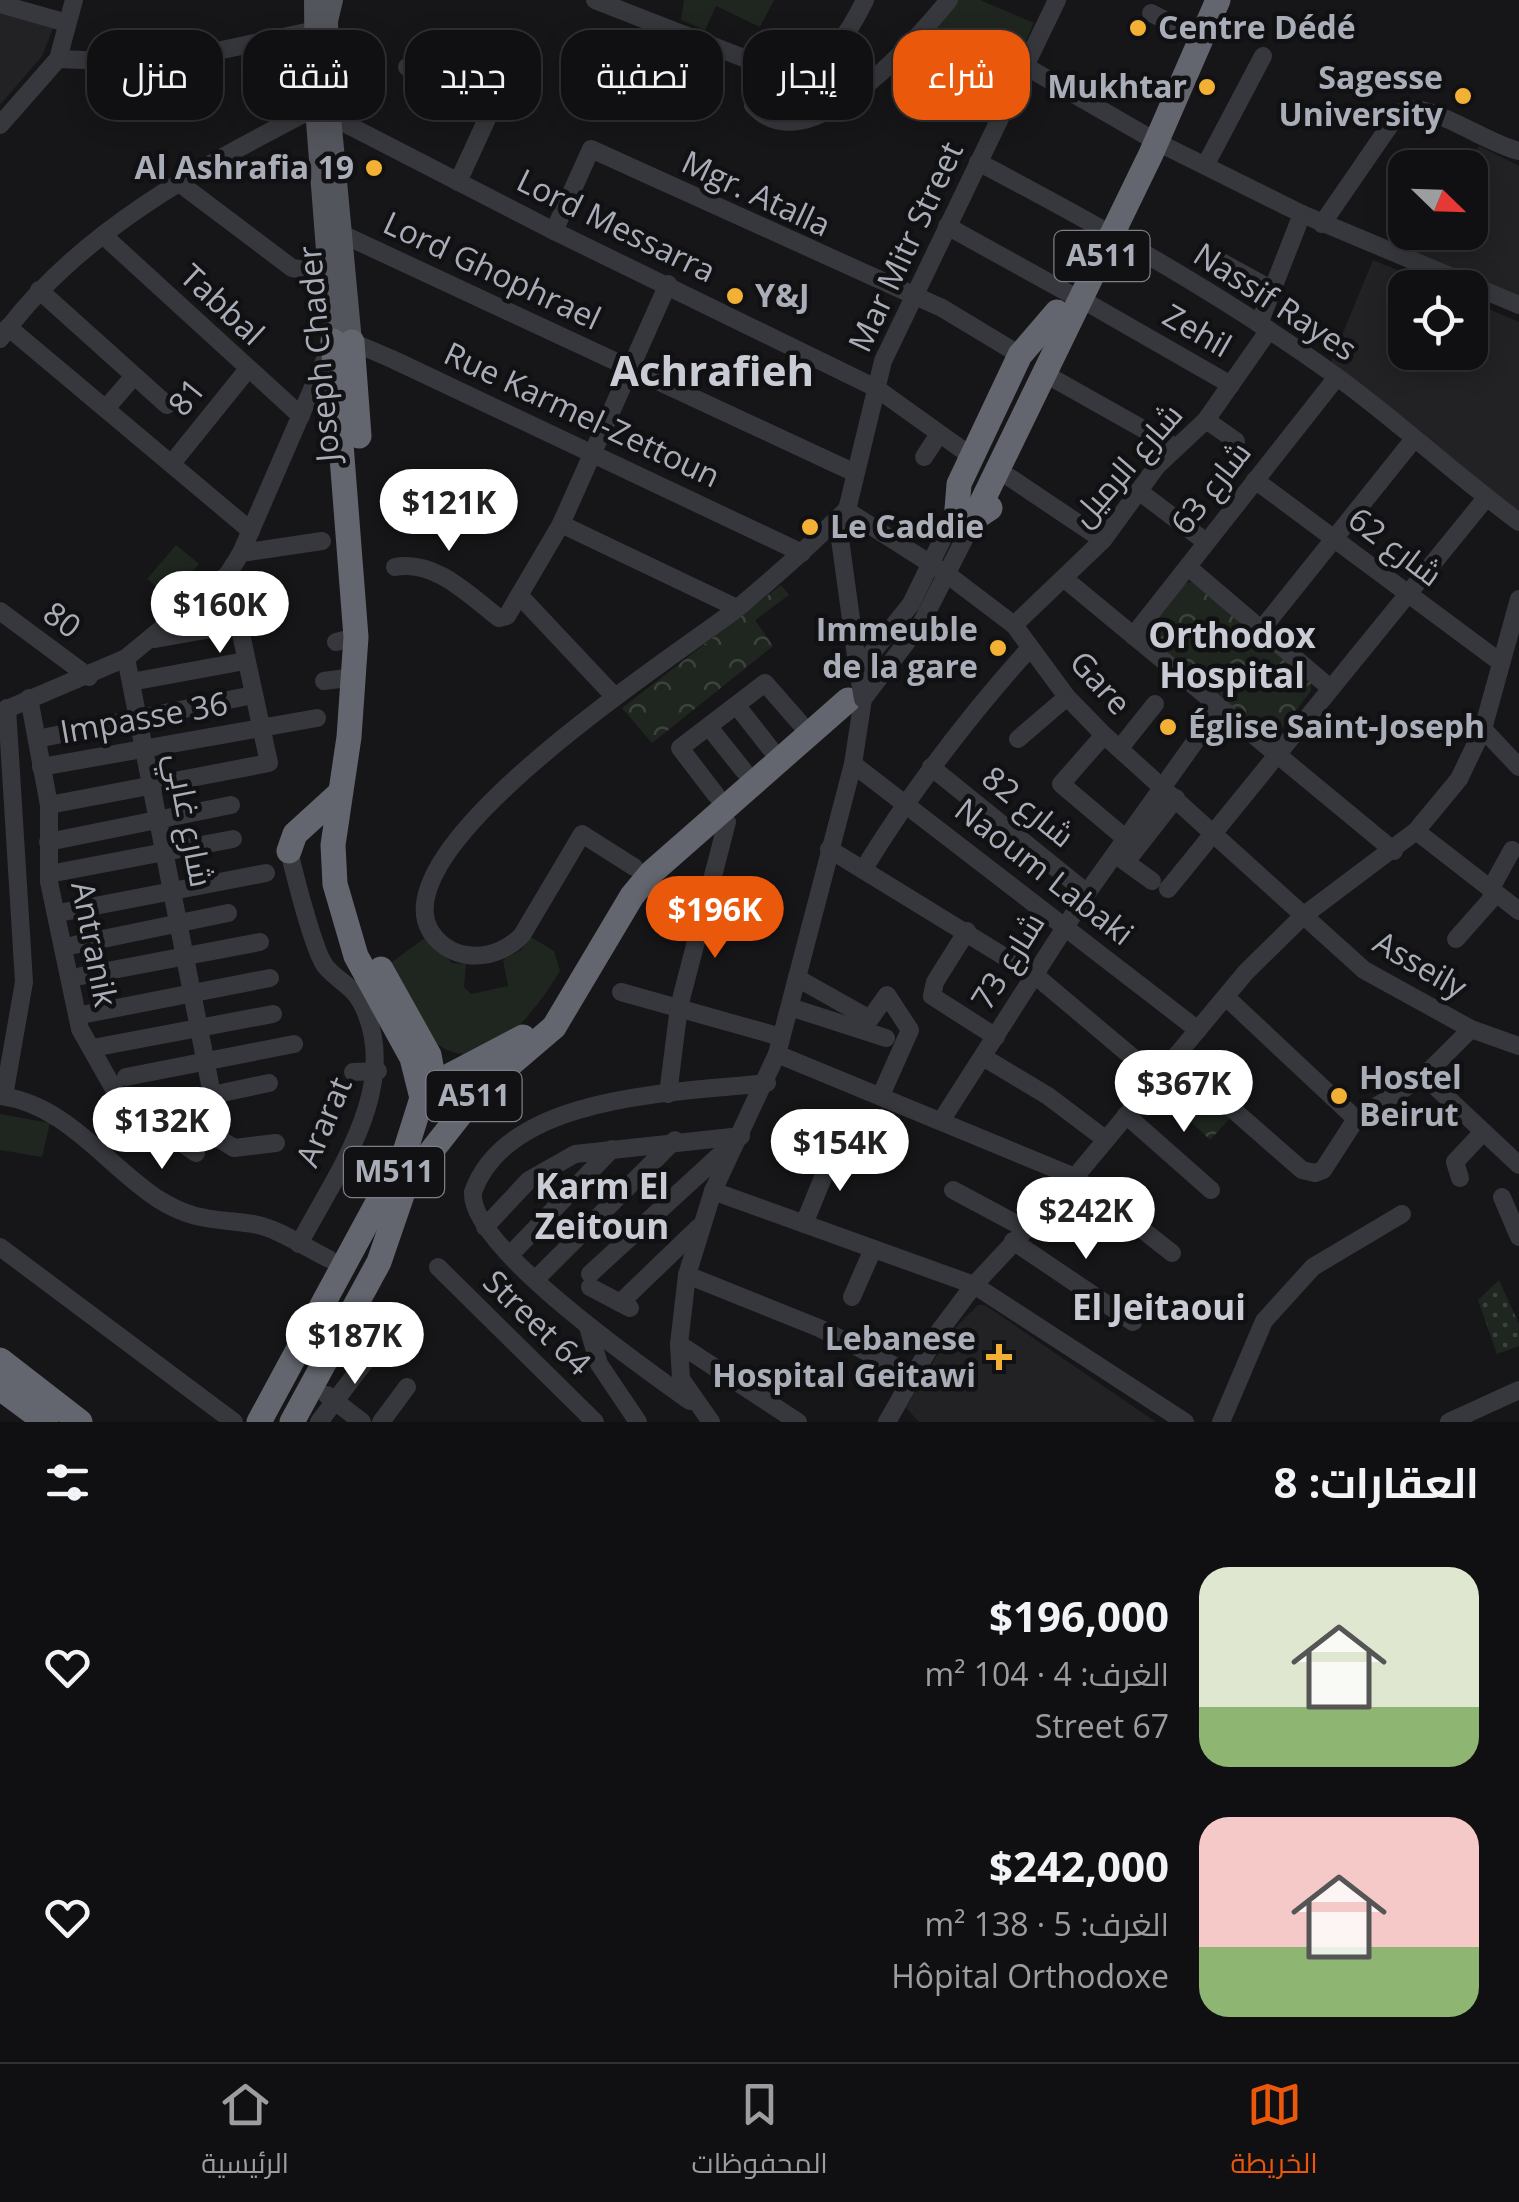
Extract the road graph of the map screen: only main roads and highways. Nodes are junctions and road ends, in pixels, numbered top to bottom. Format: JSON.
{"nodes":[{"id":1,"x":314,"y":0,"type":"edge"},
{"id":2,"x":333,"y":0,"type":"edge"},
{"id":3,"x":1202,"y":0,"type":"edge"},
{"id":4,"x":1218,"y":0,"type":"edge"},
{"id":5,"x":320,"y":26,"type":"junction"},
{"id":6,"x":1150,"y":138,"type":"junction"},
{"id":7,"x":332,"y":229,"type":"junction"},
{"id":8,"x":1070,"y":306,"type":"junction"},
{"id":9,"x":343,"y":342,"type":"junction"},
{"id":10,"x":969,"y":509,"type":"junction"},
{"id":11,"x":340,"y":793,"type":"junction"},
{"id":12,"x":289,"y":850,"type":"road end"},
{"id":13,"x":427,"y":1098,"type":"junction"},
{"id":14,"x":403,"y":1181,"type":"junction"},
{"id":15,"x":361,"y":1251,"type":"junction"},
{"id":16,"x":0,"y":1360,"type":"edge"},
{"id":17,"x":0,"y":1388,"type":"edge"},
{"id":18,"x":46,"y":1422,"type":"edge"},
{"id":19,"x":80,"y":1422,"type":"edge"},
{"id":20,"x":237,"y":1422,"type":"edge"},
{"id":21,"x":259,"y":1422,"type":"edge"},
{"id":22,"x":275,"y":1422,"type":"edge"},
{"id":23,"x":292,"y":1422,"type":"edge"}],
"edges":[{"from":1,"to":5,"type":"main road","name":"Joseph Chader"},
{"from":2,"to":5,"type":"main road","name":"Joseph Chader"},
{"from":3,"to":6,"type":"highway","number":"A511"},
{"from":4,"to":6,"type":"highway","number":"A511"},
{"from":5,"to":7,"type":"main road","name":"Joseph Chader"},
{"from":6,"to":8,"type":"highway","number":"A511"},
{"from":7,"to":9,"type":"main road","name":"Joseph Chader"},
{"from":7,"to":9,"type":"main road","name":"Joseph Chader"},
{"from":8,"to":10,"type":"highway","number":"A511"},
{"from":8,"to":10,"type":"highway"},
{"from":8,"to":10,"type":"highway"},
{"from":9,"to":11,"type":"highway","name":"Joseph Chader"},
{"from":9,"to":13,"type":"highway","name":"Joseph Chader","bridge":true},
{"from":11,"to":12,"type":"highway"},
{"from":11,"to":13,"type":"highway","name":"Joseph Chader"},
{"from":13,"to":14,"type":"highway"},
{"from":13,"to":14,"type":"highway","number":"A511"},
{"from":14,"to":15,"type":"highway","number":"M511"},
{"from":14,"to":20,"type":"highway"},
{"from":14,"to":23,"type":"highway"},
{"from":15,"to":21,"type":"highway","number":"M511"},
{"from":15,"to":22,"type":"highway","number":"M511"},
{"from":16,"to":19,"type":"highway"},
{"from":17,"to":18,"type":"highway"}]}
